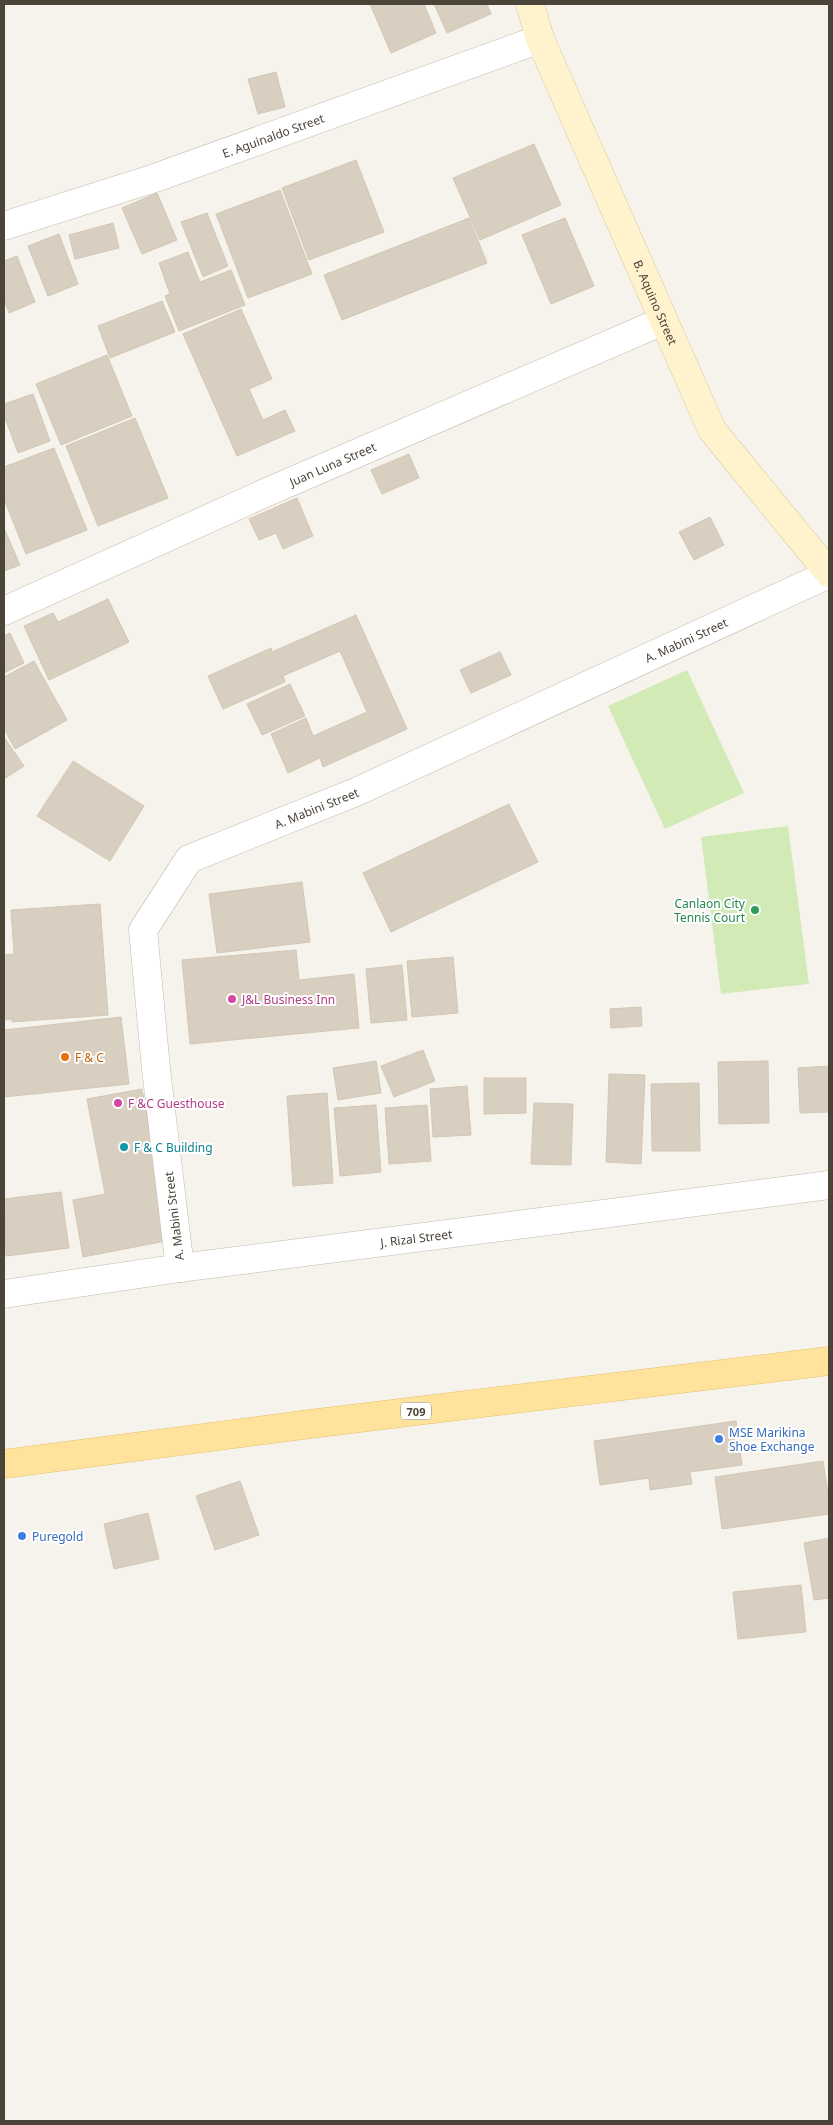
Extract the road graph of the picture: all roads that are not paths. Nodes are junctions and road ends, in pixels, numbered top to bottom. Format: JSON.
{"nodes":[{"id":1,"x":530,"y":4,"type":"edge"},
{"id":2,"x":540,"y":39,"type":"junction"},
{"id":3,"x":4,"y":226,"type":"edge"},
{"id":4,"x":663,"y":321,"type":"junction"},
{"id":5,"x":829,"y":574,"type":"edge"},
{"id":6,"x":4,"y":611,"type":"edge"},
{"id":7,"x":829,"y":1185,"type":"edge"},
{"id":8,"x":180,"y":1268,"type":"junction"},
{"id":9,"x":4,"y":1294,"type":"edge"},
{"id":10,"x":829,"y":1361,"type":"edge"},
{"id":11,"x":4,"y":1464,"type":"edge"}],
"edges":[{"from":1,"to":2,"type":"street","name":"B. Aquino Street"},
{"from":2,"to":3,"type":"street","name":"E. Aguinaldo Street"},
{"from":2,"to":4,"type":"street","name":"B. Aquino Street"},
{"from":4,"to":5,"type":"street","name":"B. Aquino Street"},
{"from":4,"to":6,"type":"street","name":"Juan Luna Street"},
{"from":5,"to":8,"type":"street","name":"A. Mabini Street"},
{"from":7,"to":8,"type":"street","name":"J. Rizal Street"},
{"from":8,"to":9,"type":"street","name":"J. Rizal Street"},
{"from":10,"to":11,"type":"main road","number":"709"}]}
